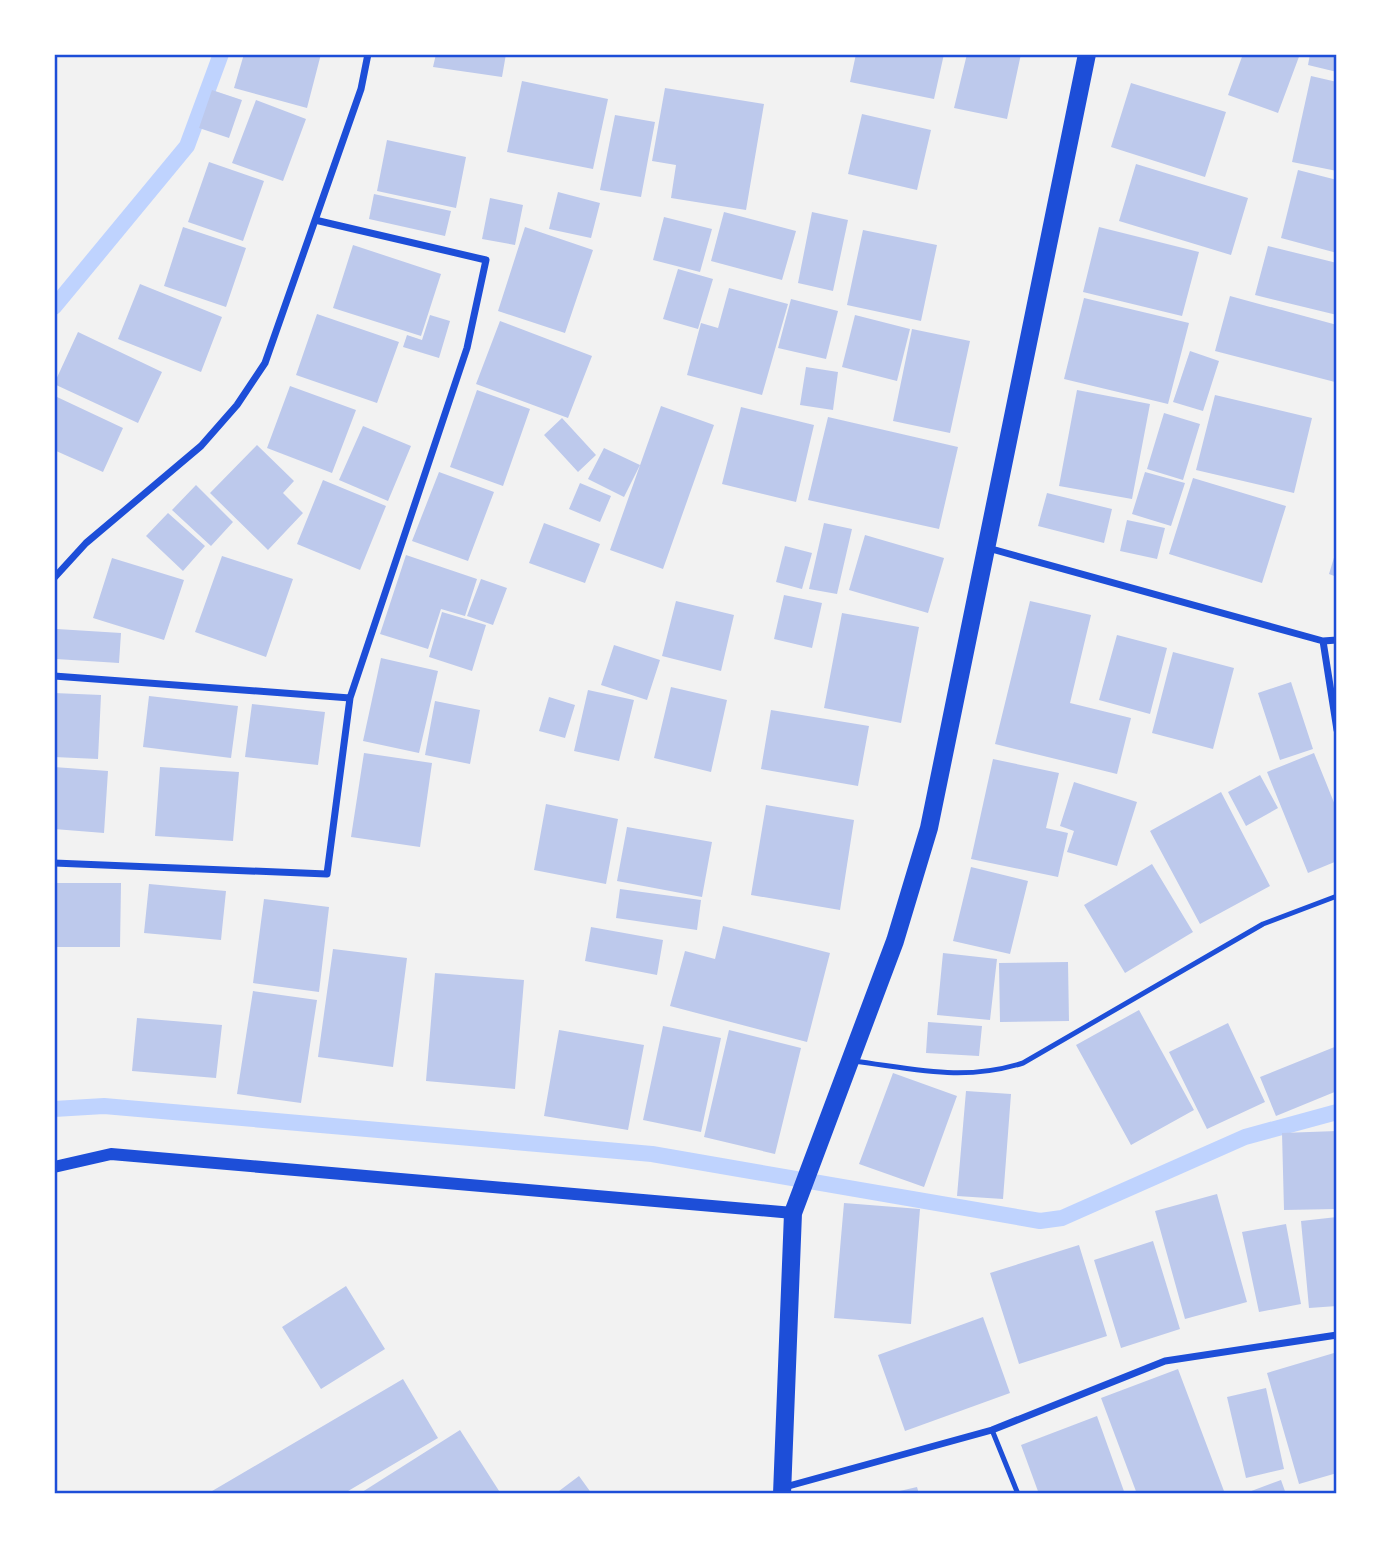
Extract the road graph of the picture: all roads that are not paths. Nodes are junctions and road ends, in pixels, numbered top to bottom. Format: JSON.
{"nodes":[{"id":1,"x":368,"y":54,"type":"edge"},
{"id":2,"x":1087,"y":54,"type":"edge"},
{"id":3,"x":315,"y":220,"type":"junction"},
{"id":4,"x":984,"y":547,"type":"junction"},
{"id":5,"x":54,"y":578,"type":"edge"},
{"id":6,"x":1337,"y":640,"type":"edge"},
{"id":7,"x":1323,"y":641,"type":"junction"},
{"id":8,"x":54,"y":676,"type":"edge"},
{"id":9,"x":350,"y":698,"type":"junction"},
{"id":10,"x":1337,"y":730,"type":"edge"},
{"id":11,"x":54,"y":863,"type":"edge"},
{"id":12,"x":1337,"y":895,"type":"edge"},
{"id":13,"x":850,"y":1061,"type":"junction"},
{"id":14,"x":54,"y":1167,"type":"edge"},
{"id":15,"x":793,"y":1213,"type":"junction"},
{"id":16,"x":1337,"y":1335,"type":"edge"},
{"id":17,"x":992,"y":1430,"type":"junction"},
{"id":18,"x":781,"y":1491,"type":"edge"},
{"id":19,"x":1017,"y":1494,"type":"edge"}],
"edges":[{"from":1,"to":3,"type":"street"},
{"from":2,"to":4,"type":"main road"},
{"from":3,"to":5,"type":"street"},
{"from":3,"to":9,"type":"street"},
{"from":4,"to":7,"type":"street"},
{"from":4,"to":13,"type":"main road"},
{"from":6,"to":7,"type":"street"},
{"from":7,"to":10,"type":"street"},
{"from":8,"to":9,"type":"street"},
{"from":9,"to":11,"type":"street"},
{"from":12,"to":13,"type":"lane"},
{"from":13,"to":15,"type":"main road"},
{"from":14,"to":15,"type":"street"},
{"from":15,"to":18,"type":"main road"},
{"from":16,"to":17,"type":"street"},
{"from":17,"to":18,"type":"street"},
{"from":17,"to":19,"type":"lane"}]}
